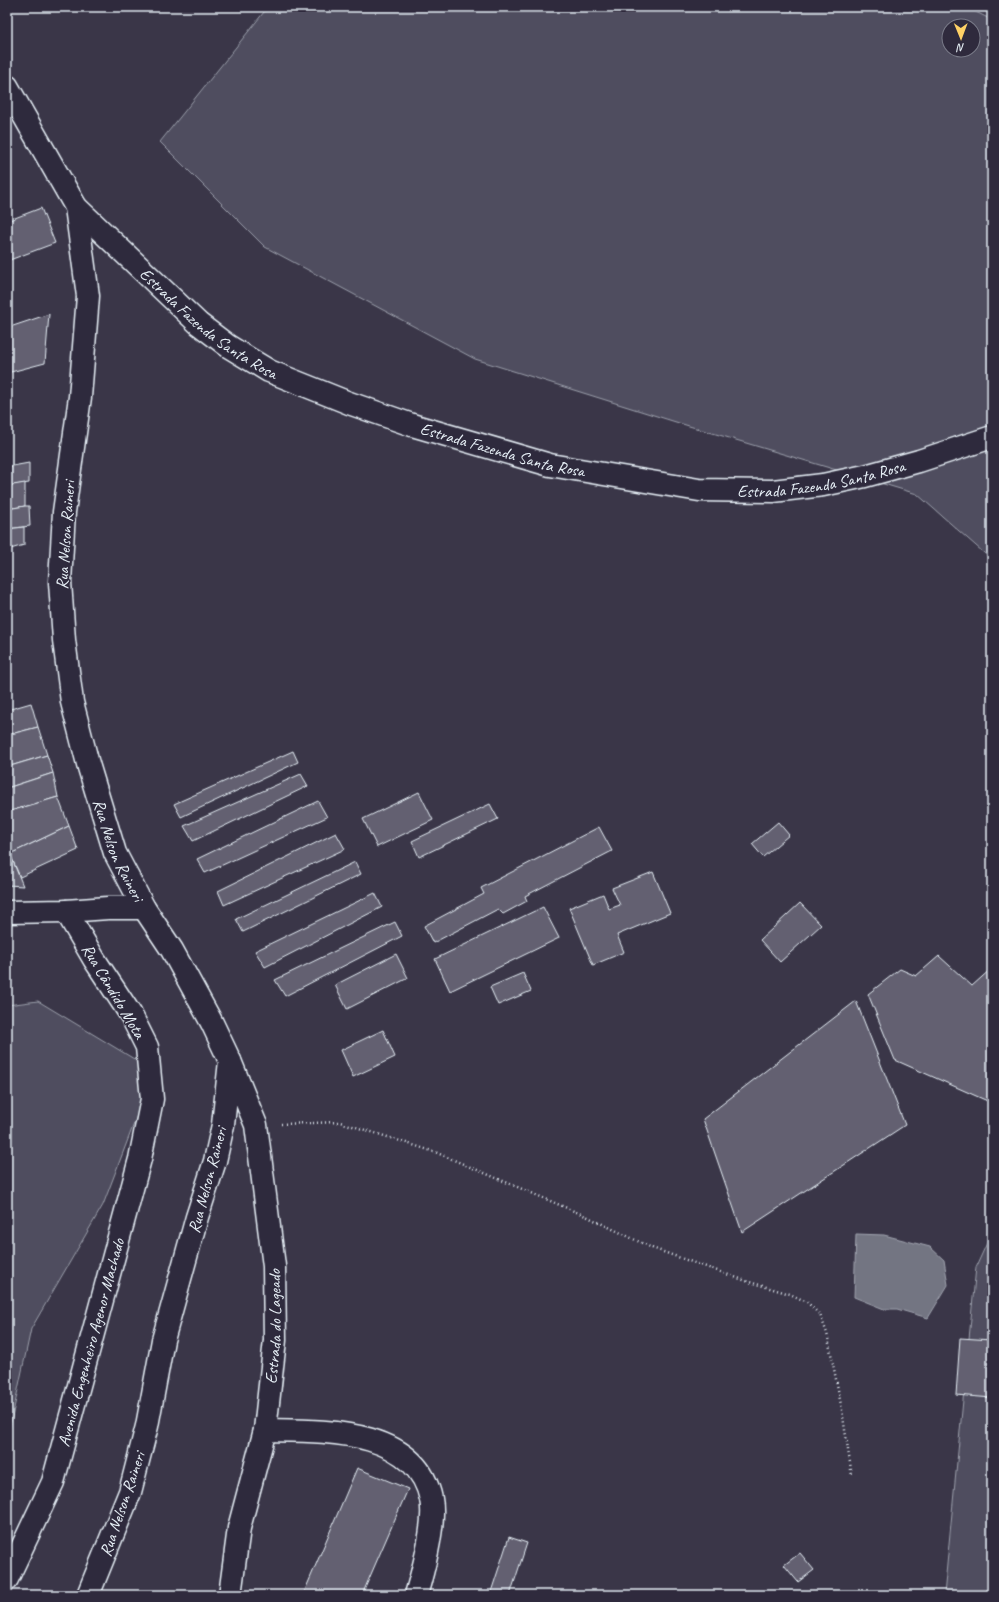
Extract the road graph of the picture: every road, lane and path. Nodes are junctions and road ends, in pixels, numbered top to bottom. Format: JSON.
{"nodes":[{"id":1,"x":7,"y":86,"type":"edge"},
{"id":2,"x":76,"y":208,"type":"junction"},
{"id":3,"x":992,"y":437,"type":"edge"},
{"id":4,"x":144,"y":908,"type":"junction"},
{"id":5,"x":66,"y":911,"type":"junction"},
{"id":6,"x":7,"y":912,"type":"edge"},
{"id":7,"x":230,"y":1061,"type":"junction"},
{"id":8,"x":152,"y":1098,"type":"joint"},
{"id":9,"x":256,"y":1125,"type":"junction"},
{"id":10,"x":265,"y":1430,"type":"junction"},
{"id":11,"x":852,"y":1476,"type":"dead end"},
{"id":12,"x":7,"y":1579,"type":"edge"},
{"id":13,"x":88,"y":1595,"type":"edge"},
{"id":14,"x":230,"y":1595,"type":"edge"},
{"id":15,"x":416,"y":1595,"type":"edge"}],
"edges":[{"from":1,"to":2,"type":"street","name":"Rua Nelson Raineri"},
{"from":2,"to":3,"type":"street","name":"Estrada Fazenda Santa Rosa"},
{"from":2,"to":4,"type":"street","name":"Rua Nelson Raineri"},
{"from":4,"to":5,"type":"street"},
{"from":4,"to":7,"type":"street","name":"Rua Nelson Raineri"},
{"from":5,"to":6,"type":"street"},
{"from":5,"to":8,"type":"street","name":"Rua Cândido Mota"},
{"from":7,"to":9,"type":"street","name":"Estrada do Lageado"},
{"from":7,"to":13,"type":"street","name":"Rua Nelson Raineri"},
{"from":8,"to":12,"type":"street","name":"Avenida Engenheiro Agenor Machado"},
{"from":9,"to":10,"type":"street","name":"Estrada do Lageado"},
{"from":9,"to":11,"type":"path"},
{"from":10,"to":14,"type":"street","name":"Estrada do Lageado"},
{"from":10,"to":15,"type":"street"}]}
